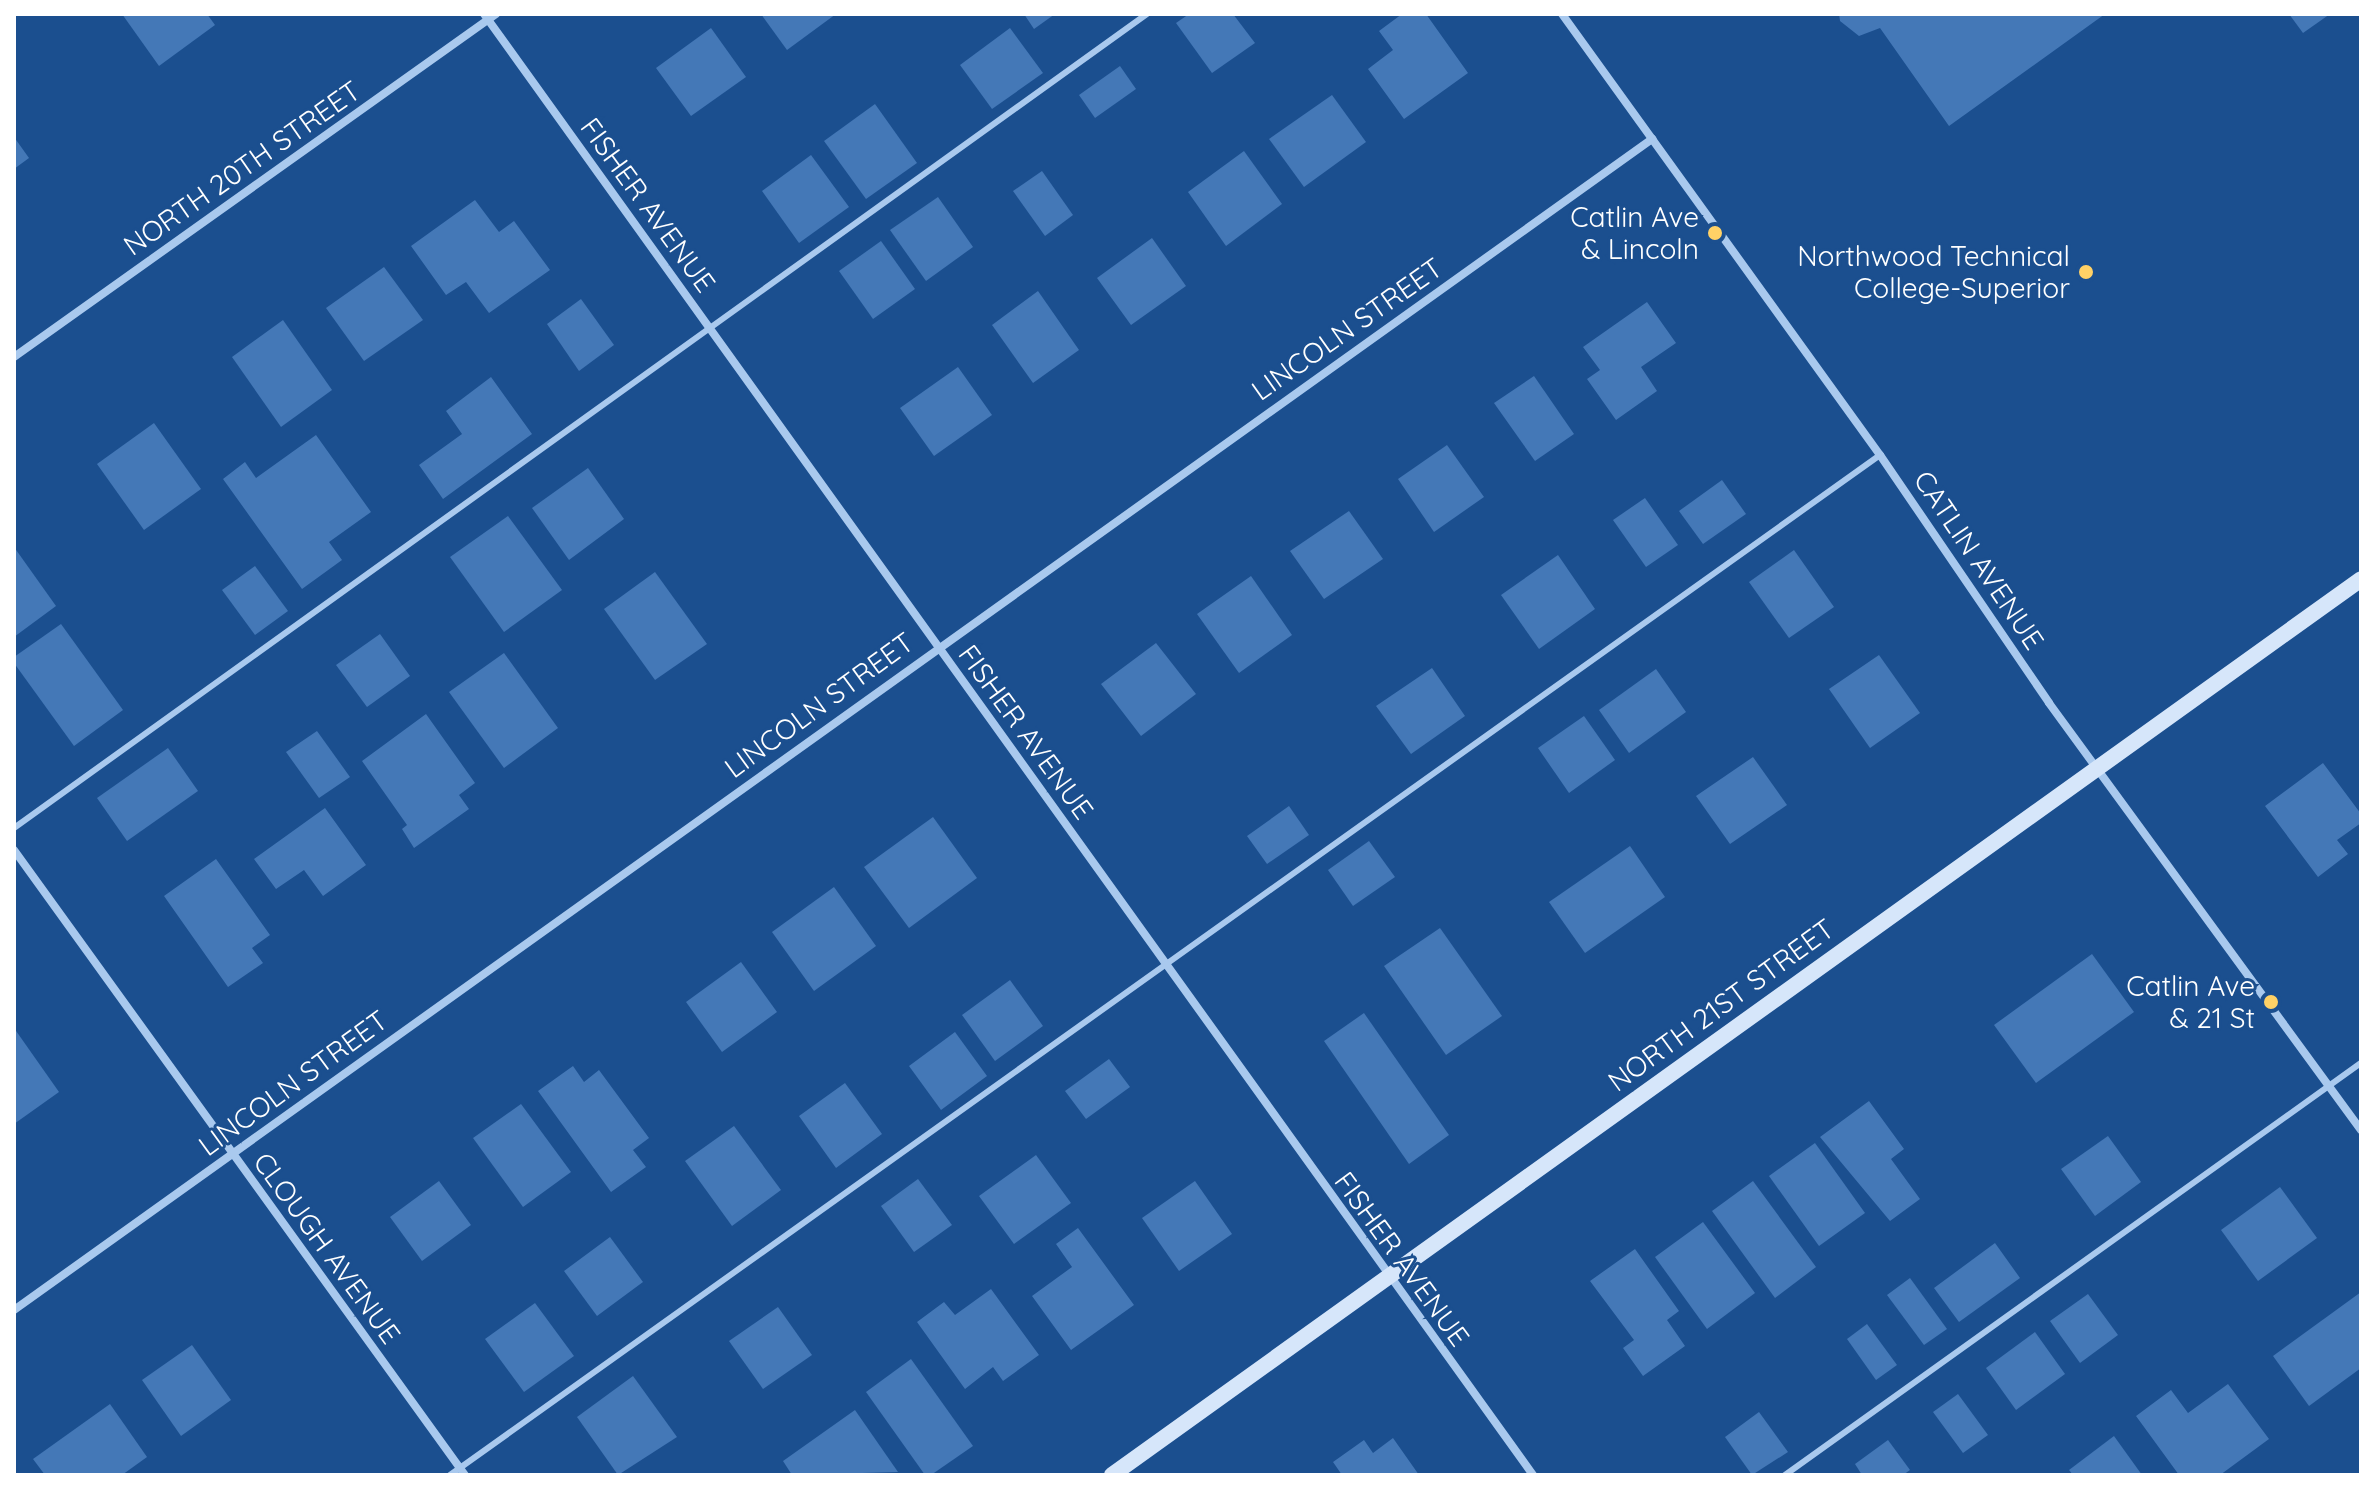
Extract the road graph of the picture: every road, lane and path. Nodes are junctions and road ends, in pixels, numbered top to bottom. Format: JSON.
{"nodes":[{"id":1,"x":1147,"y":14,"type":"edge"},
{"id":2,"x":1562,"y":14,"type":"edge"},
{"id":3,"x":489,"y":16,"type":"edge"},
{"id":4,"x":1652,"y":139,"type":"junction"},
{"id":5,"x":711,"y":331,"type":"junction"},
{"id":6,"x":14,"y":357,"type":"edge"},
{"id":7,"x":1880,"y":455,"type":"junction"},
{"id":8,"x":2361,"y":579,"type":"edge"},
{"id":9,"x":937,"y":647,"type":"junction"},
{"id":10,"x":2097,"y":768,"type":"junction"},
{"id":11,"x":14,"y":828,"type":"edge"},
{"id":12,"x":14,"y":850,"type":"edge"},
{"id":13,"x":1167,"y":965,"type":"junction"},
{"id":14,"x":2361,"y":1063,"type":"edge"},
{"id":15,"x":2330,"y":1086,"type":"junction"},
{"id":16,"x":2361,"y":1130,"type":"edge"},
{"id":17,"x":231,"y":1154,"type":"junction"},
{"id":18,"x":1387,"y":1277,"type":"junction"},
{"id":19,"x":14,"y":1310,"type":"edge"},
{"id":20,"x":463,"y":1471,"type":"edge"},
{"id":21,"x":450,"y":1475,"type":"edge"},
{"id":22,"x":1112,"y":1475,"type":"edge"},
{"id":23,"x":1533,"y":1475,"type":"edge"},
{"id":24,"x":1785,"y":1475,"type":"edge"}],
"edges":[{"from":1,"to":5,"type":"lane"},
{"from":2,"to":4,"type":"street","name":"CATLIN AVENUE"},
{"from":3,"to":5,"type":"street","name":"FISHER AVENUE"},
{"from":3,"to":6,"type":"street","name":"NORTH 20TH STREET"},
{"from":4,"to":7,"type":"street","name":"CATLIN AVENUE"},
{"from":4,"to":9,"type":"street","name":"LINCOLN STREET"},
{"from":5,"to":9,"type":"street","name":"FISHER AVENUE"},
{"from":5,"to":11,"type":"lane"},
{"from":7,"to":10,"type":"street","name":"CATLIN AVENUE"},
{"from":7,"to":13,"type":"lane"},
{"from":8,"to":10,"type":"street","name":"NORTH 21ST STREET"},
{"from":9,"to":13,"type":"street","name":"FISHER AVENUE"},
{"from":9,"to":17,"type":"street","name":"LINCOLN STREET"},
{"from":10,"to":15,"type":"street","name":"CATLIN AVENUE"},
{"from":10,"to":18,"type":"street","name":"NORTH 21ST STREET"},
{"from":12,"to":17,"type":"street","name":"CLOUGH AVENUE"},
{"from":13,"to":18,"type":"street","name":"FISHER AVENUE"},
{"from":13,"to":20,"type":"lane"},
{"from":14,"to":15,"type":"lane"},
{"from":15,"to":16,"type":"street","name":"CATLIN AVENUE"},
{"from":15,"to":24,"type":"lane"},
{"from":17,"to":19,"type":"street","name":"LINCOLN STREET"},
{"from":17,"to":20,"type":"street","name":"CLOUGH AVENUE"},
{"from":18,"to":22,"type":"street","name":"NORTH 21ST STREET"},
{"from":18,"to":23,"type":"street","name":"FISHER AVENUE"},
{"from":20,"to":21,"type":"lane"}]}
